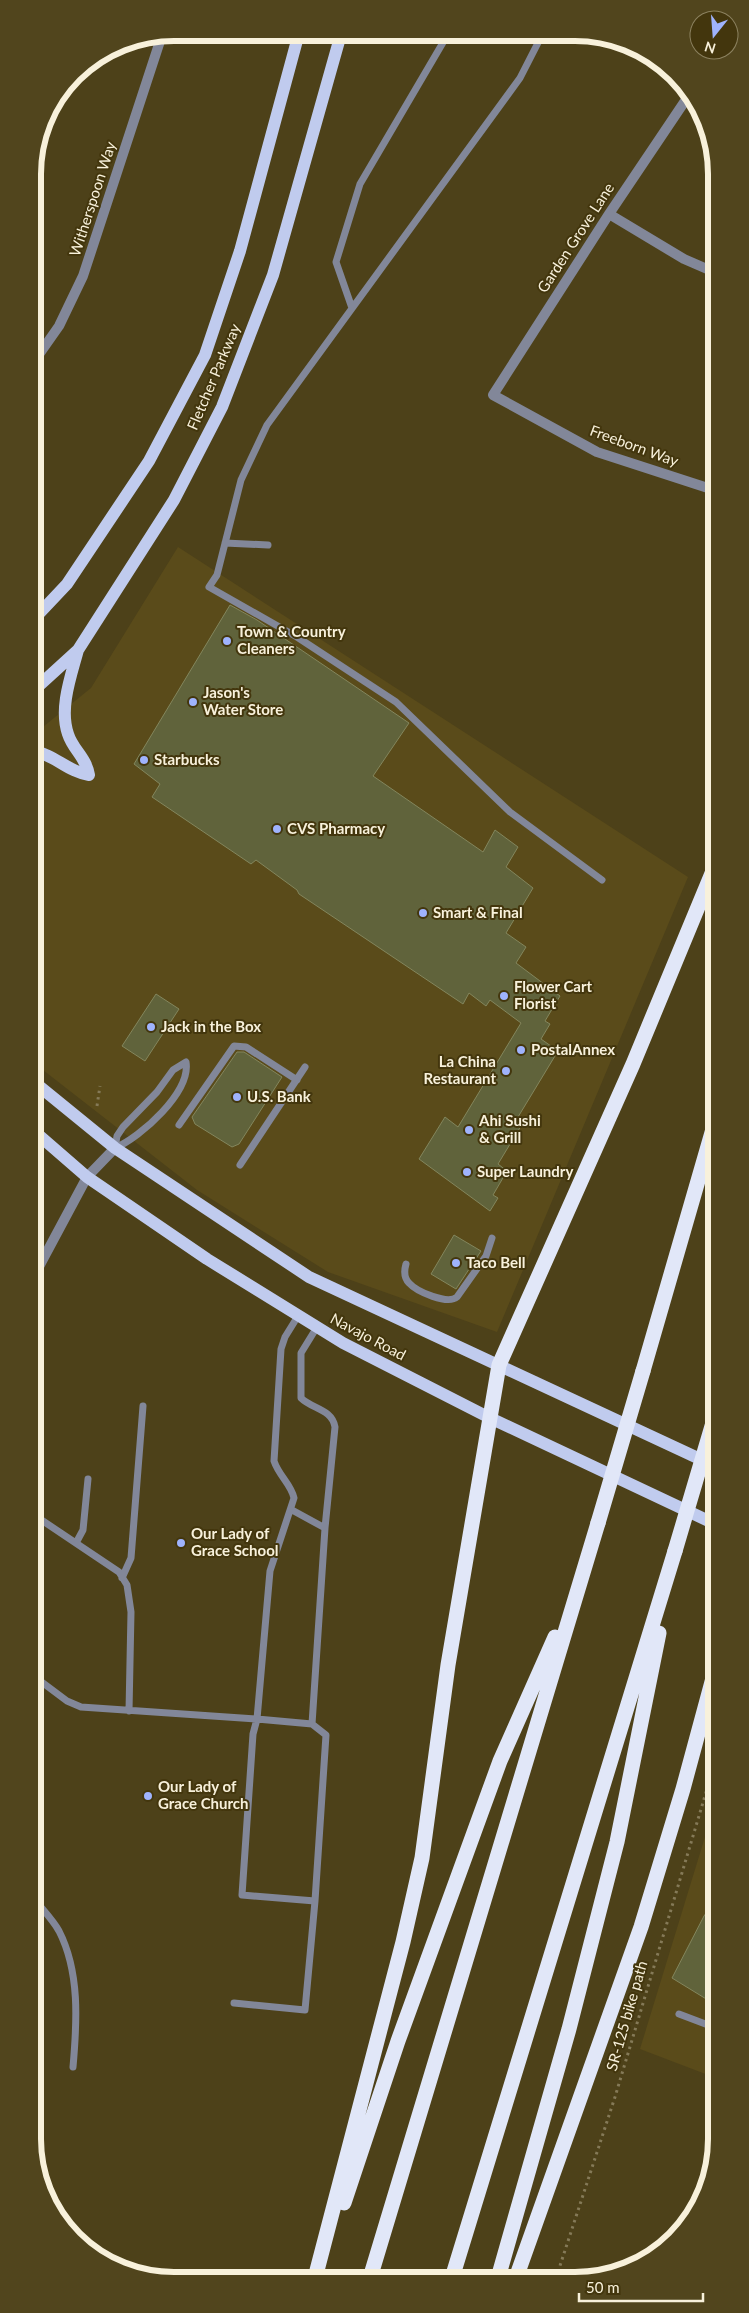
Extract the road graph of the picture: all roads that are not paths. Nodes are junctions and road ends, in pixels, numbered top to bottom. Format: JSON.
{"nodes":[{"id":1,"x":444,"y":41,"type":"edge"},
{"id":2,"x":539,"y":41,"type":"edge"},
{"id":3,"x":297,"y":42,"type":"edge"},
{"id":4,"x":339,"y":42,"type":"edge"},
{"id":5,"x":159,"y":43,"type":"edge"},
{"id":6,"x":686,"y":101,"type":"edge"},
{"id":7,"x":609,"y":214,"type":"junction"},
{"id":8,"x":708,"y":269,"type":"edge"},
{"id":9,"x":352,"y":308,"type":"junction"},
{"id":10,"x":42,"y":350,"type":"edge"},
{"id":11,"x":493,"y":395,"type":"joint"},
{"id":12,"x":708,"y":488,"type":"edge"},
{"id":13,"x":225,"y":543,"type":"junction"},
{"id":14,"x":268,"y":544,"type":"dead end"},
{"id":15,"x":42,"y":611,"type":"edge"},
{"id":16,"x":78,"y":650,"type":"junction"},
{"id":17,"x":42,"y":683,"type":"edge"},
{"id":18,"x":42,"y":754,"type":"edge"},
{"id":19,"x":602,"y":880,"type":"dead end"},
{"id":20,"x":708,"y":884,"type":"edge"},
{"id":21,"x":305,"y":1067,"type":"dead end"},
{"id":22,"x":297,"y":1080,"type":"junction"},
{"id":23,"x":42,"y":1088,"type":"edge"},
{"id":24,"x":179,"y":1125,"type":"dead end"},
{"id":25,"x":42,"y":1138,"type":"edge"},
{"id":26,"x":115,"y":1148,"type":"junction"},
{"id":27,"x":708,"y":1148,"type":"edge"},
{"id":28,"x":240,"y":1165,"type":"dead end"},
{"id":29,"x":87,"y":1177,"type":"junction"},
{"id":30,"x":492,"y":1238,"type":"dead end"},
{"id":31,"x":41,"y":1252,"type":"edge"},
{"id":32,"x":46,"y":1255,"type":"junction"},
{"id":33,"x":41,"y":1263,"type":"edge"},
{"id":34,"x":406,"y":1264,"type":"dead end"},
{"id":35,"x":298,"y":1316,"type":"junction"},
{"id":36,"x":317,"y":1327,"type":"junction"},
{"id":37,"x":499,"y":1366,"type":"junction"},
{"id":38,"x":143,"y":1406,"type":"dead end"},
{"id":39,"x":490,"y":1418,"type":"junction"},
{"id":40,"x":707,"y":1442,"type":"edge"},
{"id":41,"x":707,"y":1462,"type":"edge"},
{"id":42,"x":88,"y":1479,"type":"dead end"},
{"id":43,"x":292,"y":1510,"type":"junction"},
{"id":44,"x":41,"y":1520,"type":"edge"},
{"id":45,"x":707,"y":1520,"type":"edge"},
{"id":46,"x":325,"y":1528,"type":"junction"},
{"id":47,"x":76,"y":1543,"type":"junction"},
{"id":48,"x":675,"y":1551,"type":"junction"},
{"id":49,"x":122,"y":1578,"type":"junction"},
{"id":50,"x":582,"y":1578,"type":"junction"},
{"id":51,"x":41,"y":1682,"type":"edge"},
{"id":52,"x":707,"y":1699,"type":"edge"},
{"id":53,"x":129,"y":1710,"type":"junction"},
{"id":54,"x":256,"y":1719,"type":"junction"},
{"id":55,"x":312,"y":1724,"type":"junction"},
{"id":56,"x":315,"y":1900,"type":"junction"},
{"id":57,"x":41,"y":1908,"type":"edge"},
{"id":58,"x":234,"y":2003,"type":"dead end"},
{"id":59,"x":679,"y":2014,"type":"dead end"},
{"id":60,"x":707,"y":2025,"type":"edge"},
{"id":61,"x":73,"y":2067,"type":"dead end"},
{"id":62,"x":317,"y":2272,"type":"edge"},
{"id":63,"x":322,"y":2272,"type":"edge"},
{"id":64,"x":372,"y":2272,"type":"edge"},
{"id":65,"x":454,"y":2272,"type":"edge"},
{"id":66,"x":500,"y":2272,"type":"edge"},
{"id":67,"x":518,"y":2272,"type":"edge"}],
"edges":[{"from":1,"to":9,"type":"lane"},
{"from":2,"to":9,"type":"lane"},
{"from":3,"to":15,"type":"main road","name":"Fletcher Parkway"},
{"from":4,"to":16,"type":"main road","name":"Fletcher Parkway"},
{"from":5,"to":10,"type":"street","name":"Witherspoon Way"},
{"from":6,"to":7,"type":"street","name":"Garden Grove Lane"},
{"from":7,"to":8,"type":"street"},
{"from":7,"to":11,"type":"street","name":"Garden Grove Lane"},
{"from":9,"to":13,"type":"lane"},
{"from":11,"to":12,"type":"street","name":"Freeborn Way"},
{"from":13,"to":14,"type":"lane"},
{"from":13,"to":19,"type":"lane"},
{"from":16,"to":17,"type":"main road","name":"Fletcher Parkway"},
{"from":16,"to":18,"type":"main road"},
{"from":20,"to":37,"type":"highway"},
{"from":21,"to":22,"type":"lane"},
{"from":22,"to":24,"type":"lane"},
{"from":22,"to":28,"type":"lane"},
{"from":23,"to":26,"type":"main road","name":"Navajo Road"},
{"from":25,"to":29,"type":"main road","name":"Navajo Road"},
{"from":26,"to":26,"type":"lane"},
{"from":26,"to":29,"type":"street"},
{"from":26,"to":37,"type":"main road","name":"Navajo Road"},
{"from":27,"to":50,"type":"highway","bridge":true},
{"from":29,"to":32,"type":"street"},
{"from":29,"to":35,"type":"main road","name":"Navajo Road"},
{"from":30,"to":34,"type":"lane"},
{"from":31,"to":32,"type":"lane"},
{"from":32,"to":33,"type":"street"},
{"from":35,"to":36,"type":"main road","name":"Navajo Road"},
{"from":35,"to":43,"type":"lane"},
{"from":36,"to":39,"type":"main road","name":"Navajo Road"},
{"from":36,"to":46,"type":"lane"},
{"from":37,"to":39,"type":"highway"},
{"from":37,"to":41,"type":"main road","name":"Navajo Road"},
{"from":38,"to":49,"type":"lane"},
{"from":39,"to":45,"type":"main road","name":"Navajo Road"},
{"from":39,"to":62,"type":"highway"},
{"from":40,"to":48,"type":"highway","bridge":true},
{"from":42,"to":47,"type":"lane"},
{"from":43,"to":46,"type":"lane"},
{"from":43,"to":54,"type":"lane"},
{"from":44,"to":47,"type":"lane"},
{"from":46,"to":55,"type":"lane"},
{"from":47,"to":49,"type":"lane"},
{"from":48,"to":65,"type":"highway"},
{"from":48,"to":66,"type":"highway"},
{"from":49,"to":53,"type":"lane"},
{"from":50,"to":63,"type":"highway"},
{"from":50,"to":64,"type":"highway"},
{"from":51,"to":53,"type":"lane"},
{"from":52,"to":67,"type":"highway"},
{"from":53,"to":54,"type":"lane"},
{"from":54,"to":55,"type":"lane"},
{"from":54,"to":56,"type":"lane"},
{"from":55,"to":56,"type":"lane"},
{"from":56,"to":58,"type":"lane"},
{"from":57,"to":61,"type":"lane"},
{"from":59,"to":60,"type":"lane"}]}
